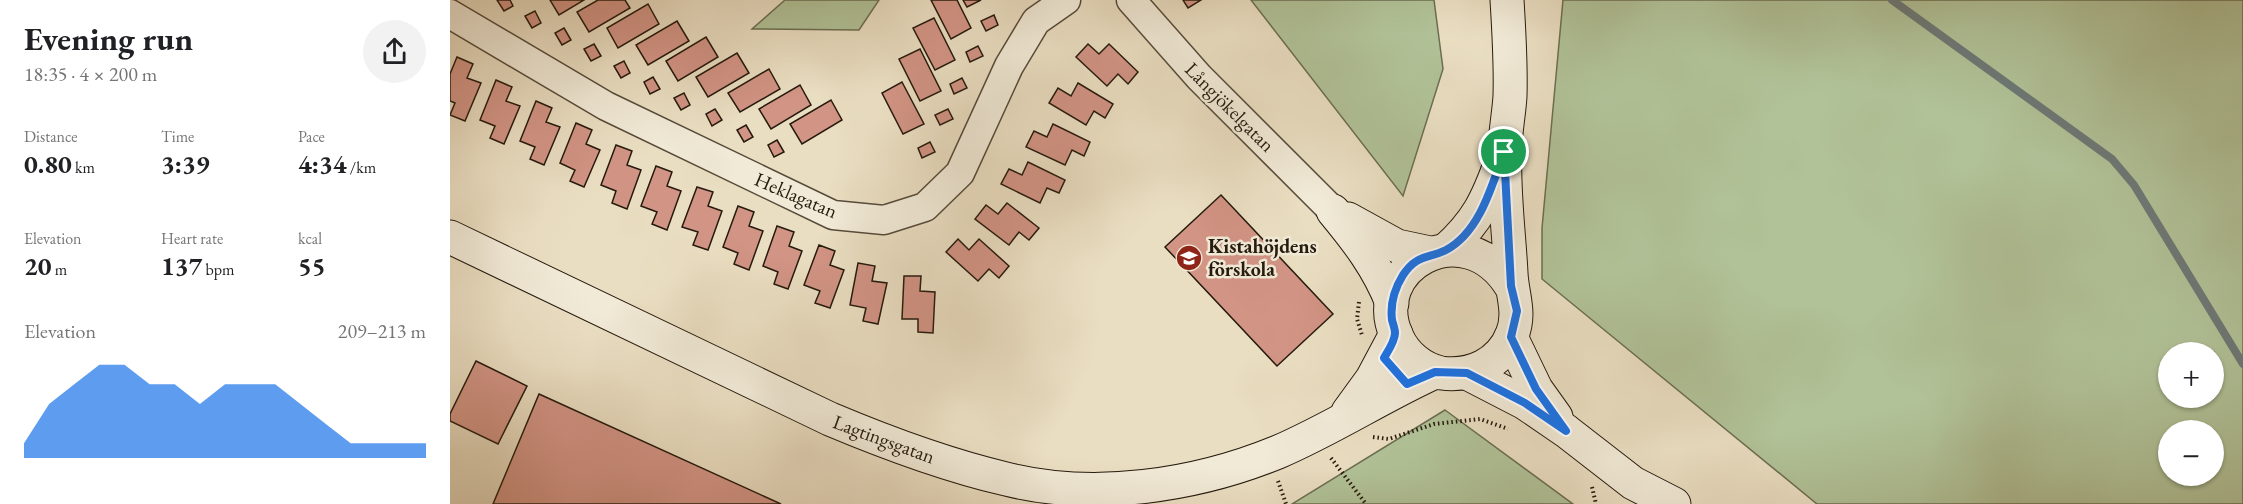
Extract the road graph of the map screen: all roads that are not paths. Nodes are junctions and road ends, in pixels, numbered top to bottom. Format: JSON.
{"nodes":[{"id":1,"x":1066,"y":0,"type":"edge"},
{"id":2,"x":1131,"y":0,"type":"edge"},
{"id":3,"x":1507,"y":0,"type":"edge"},
{"id":4,"x":450,"y":14,"type":"edge"},
{"id":5,"x":1504,"y":152,"type":"junction"},
{"id":6,"x":1333,"y":211,"type":"junction"},
{"id":7,"x":450,"y":237,"type":"edge"},
{"id":8,"x":1438,"y":251,"type":"junction"},
{"id":9,"x":1511,"y":286,"type":"junction"},
{"id":10,"x":1392,"y":303,"type":"junction"},
{"id":11,"x":1511,"y":337,"type":"junction"},
{"id":12,"x":1390,"y":346,"type":"junction"},
{"id":13,"x":1451,"y":372,"type":"junction"},
{"id":14,"x":1566,"y":431,"type":"junction"},
{"id":15,"x":1349,"y":435,"type":"junction"},
{"id":16,"x":1674,"y":504,"type":"edge"}],
"edges":[{"from":1,"to":4,"type":"street","name":"Heklagatan"},
{"from":2,"to":6,"type":"street","name":"Långjökelgatan"},
{"from":3,"to":5,"type":"street"},
{"from":5,"to":8,"type":"street"},
{"from":5,"to":9,"type":"street"},
{"from":6,"to":8,"type":"street","name":"Långjökelgatan"},
{"from":6,"to":10,"type":"street","name":"Långjökelgatan"},
{"from":7,"to":15,"type":"street","name":"Lagtingsgatan"},
{"from":8,"to":9,"type":"street"},
{"from":8,"to":10,"type":"street"},
{"from":9,"to":11,"type":"street"},
{"from":10,"to":12,"type":"street"},
{"from":11,"to":13,"type":"street"},
{"from":11,"to":14,"type":"street"},
{"from":12,"to":13,"type":"street"},
{"from":12,"to":15,"type":"street","name":"Lagtingsgatan"},
{"from":13,"to":14,"type":"street"},
{"from":13,"to":15,"type":"street","name":"Lagtingsgatan"},
{"from":14,"to":16,"type":"street"}]}
